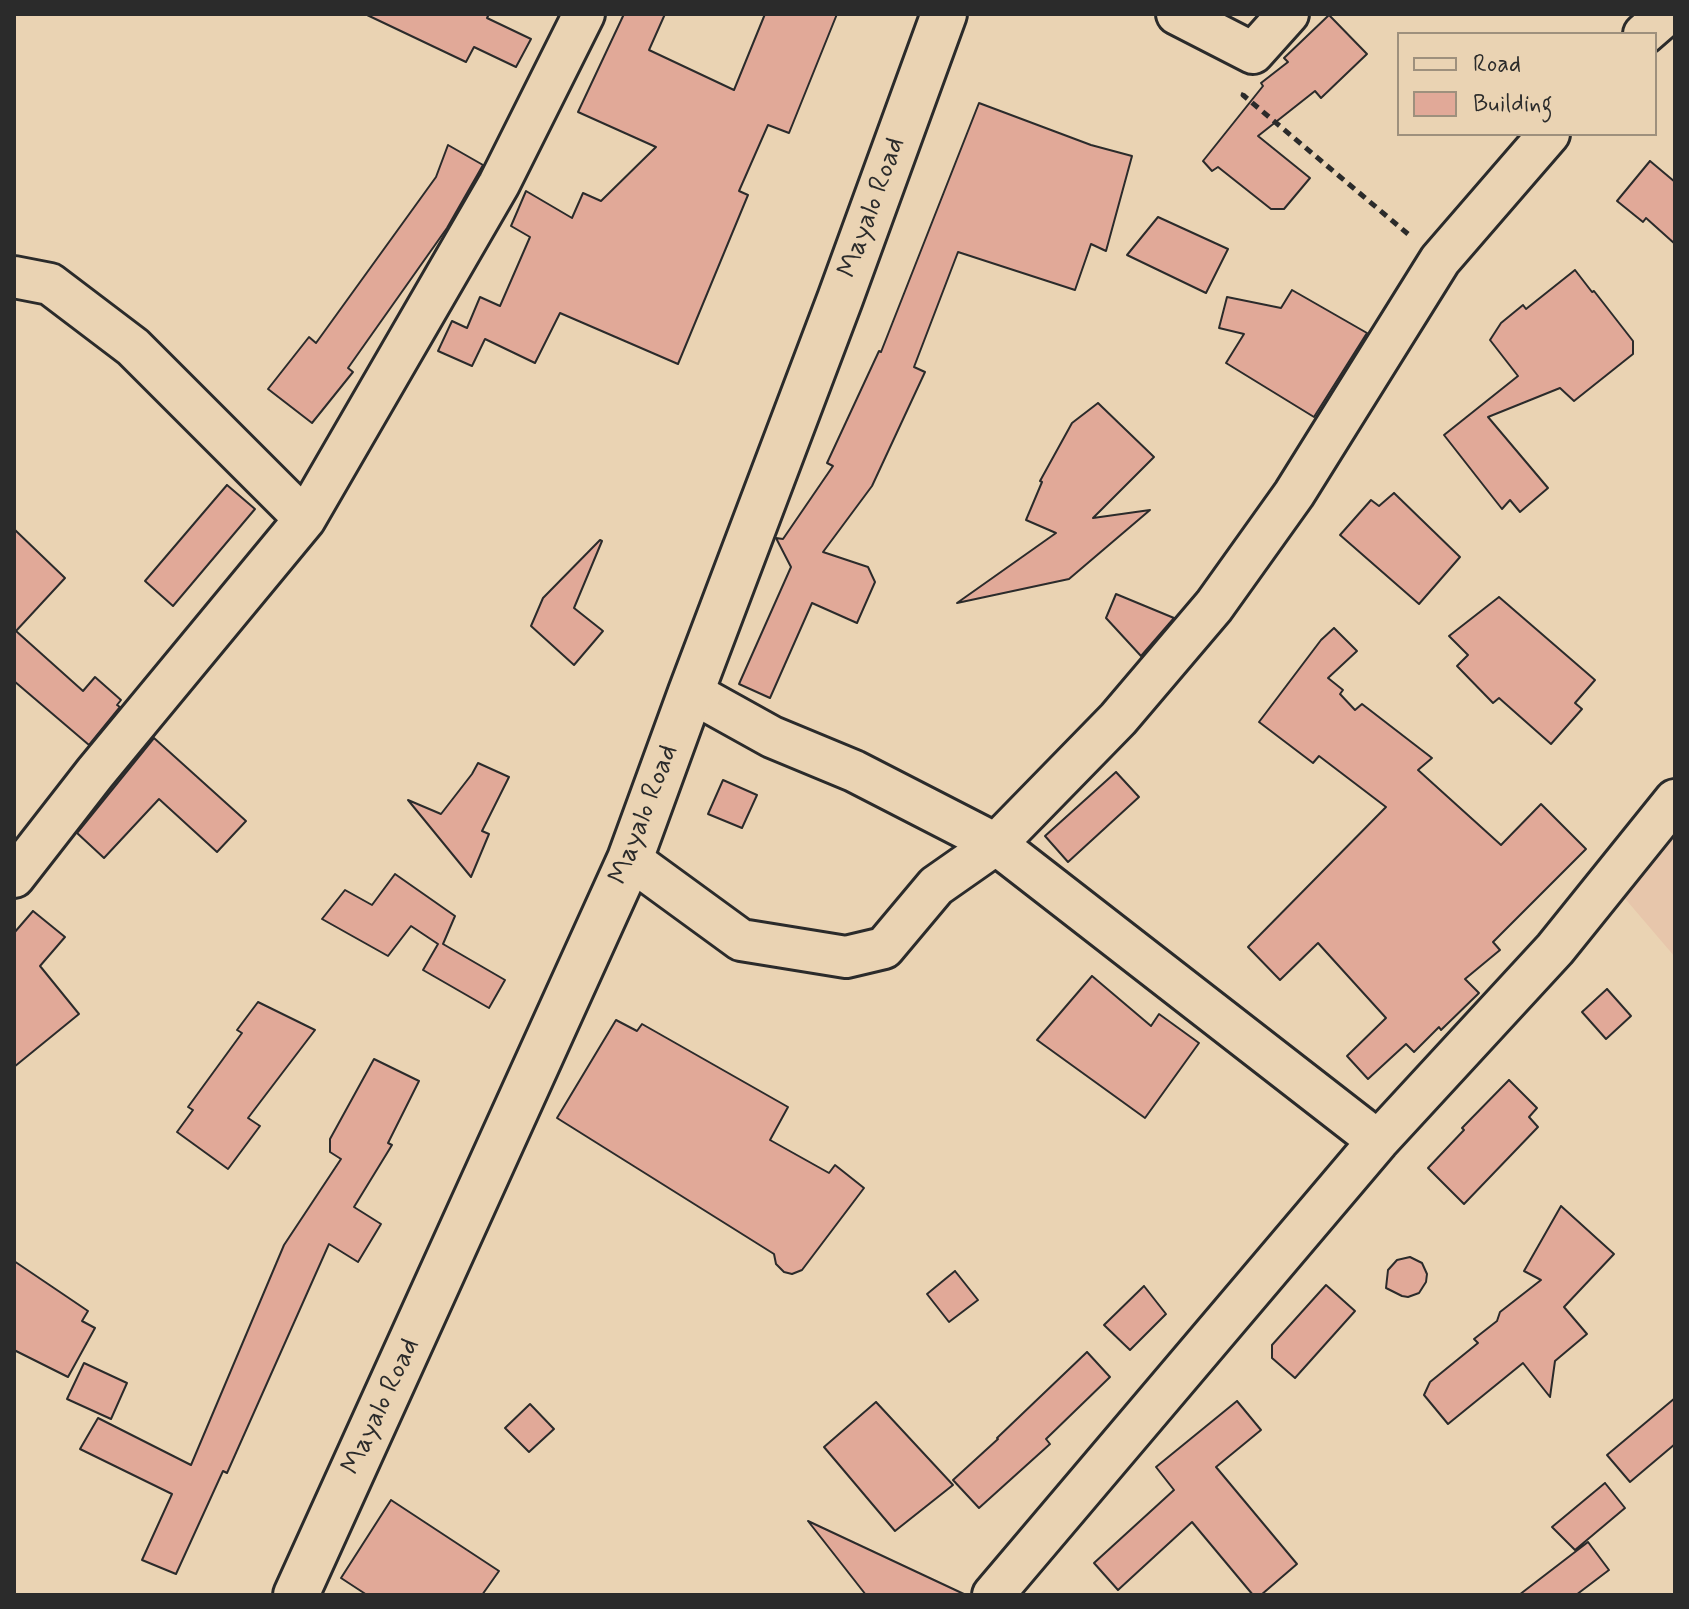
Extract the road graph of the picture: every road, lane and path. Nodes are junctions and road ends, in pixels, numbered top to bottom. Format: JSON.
{"nodes":[{"id":1,"x":584,"y":14,"type":"edge"},
{"id":2,"x":944,"y":14,"type":"edge"},
{"id":3,"x":1177,"y":14,"type":"edge"},
{"id":4,"x":1288,"y":14,"type":"edge"},
{"id":5,"x":1667,"y":14,"type":"edge"},
{"id":6,"x":1646,"y":32,"type":"edge"},
{"id":7,"x":1253,"y":53,"type":"junction"},
{"id":8,"x":1547,"y":136,"type":"edge"},
{"id":9,"x":1440,"y":260,"type":"junction"},
{"id":10,"x":14,"y":277,"type":"edge"},
{"id":11,"x":305,"y":519,"type":"junction"},
{"id":12,"x":691,"y":692,"type":"junction"},
{"id":13,"x":1675,"y":800,"type":"edge"},
{"id":14,"x":996,"y":844,"type":"junction"},
{"id":15,"x":630,"y":859,"type":"junction"},
{"id":16,"x":14,"y":877,"type":"edge"},
{"id":17,"x":1378,"y":1141,"type":"junction"},
{"id":18,"x":296,"y":1595,"type":"edge"},
{"id":19,"x":993,"y":1595,"type":"edge"}],
"edges":[{"from":1,"to":11,"type":"street"},
{"from":2,"to":12,"type":"street","name":"Mayalo Road"},
{"from":3,"to":7,"type":"street"},
{"from":4,"to":7,"type":"street"},
{"from":5,"to":6,"type":"street"},
{"from":7,"to":9,"type":"path"},
{"from":8,"to":9,"type":"street"},
{"from":9,"to":14,"type":"street"},
{"from":10,"to":11,"type":"street"},
{"from":11,"to":16,"type":"street"},
{"from":12,"to":14,"type":"street"},
{"from":12,"to":15,"type":"street","name":"Mayalo Road"},
{"from":13,"to":17,"type":"street"},
{"from":14,"to":15,"type":"street"},
{"from":14,"to":17,"type":"street"},
{"from":15,"to":18,"type":"street","name":"Mayalo Road"},
{"from":17,"to":19,"type":"street"}]}
